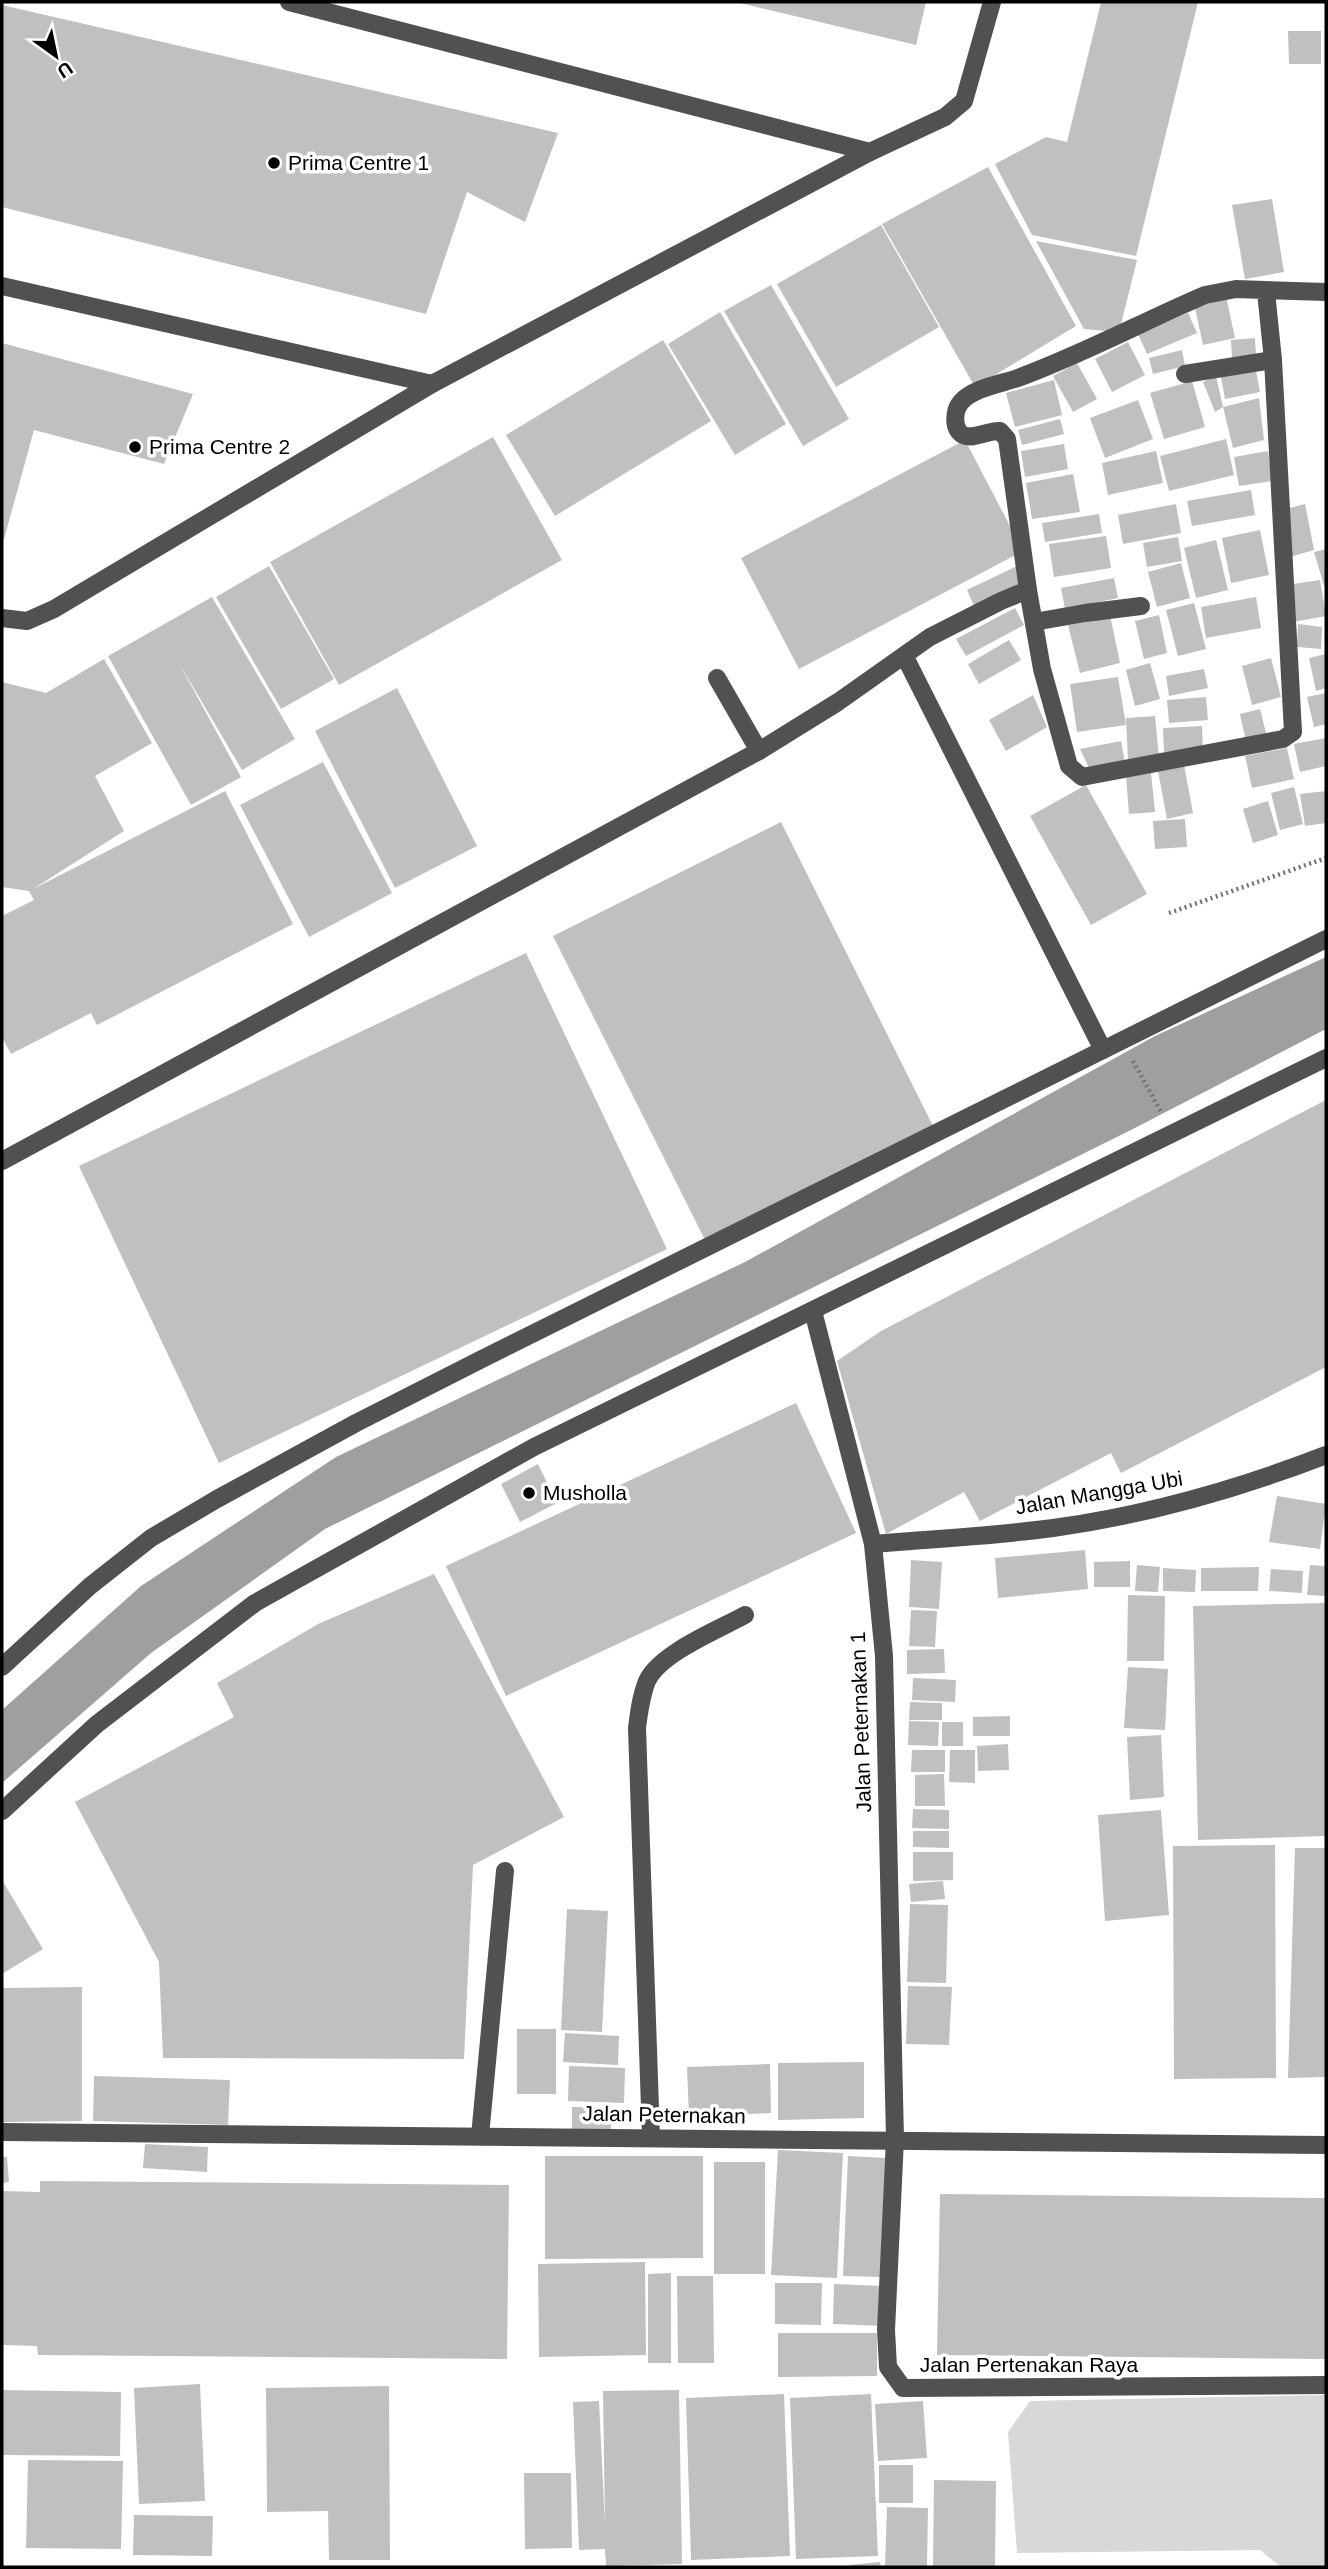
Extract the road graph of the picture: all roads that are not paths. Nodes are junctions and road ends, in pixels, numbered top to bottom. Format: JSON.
{"nodes":[{"id":1,"x":289,"y":2,"type":"edge"},
{"id":2,"x":992,"y":2,"type":"edge"},
{"id":3,"x":870,"y":152,"type":"junction"},
{"id":4,"x":2,"y":286,"type":"edge"},
{"id":5,"x":1266,"y":292,"type":"junction"},
{"id":6,"x":1326,"y":292,"type":"edge"},
{"id":7,"x":1273,"y":360,"type":"junction"},
{"id":8,"x":1185,"y":374,"type":"dead end"},
{"id":9,"x":432,"y":384,"type":"junction"},
{"id":10,"x":1028,"y":590,"type":"junction"},
{"id":11,"x":1141,"y":607,"type":"dead end"},
{"id":12,"x":2,"y":618,"type":"edge"},
{"id":13,"x":1034,"y":622,"type":"junction"},
{"id":14,"x":905,"y":657,"type":"junction"},
{"id":15,"x":717,"y":678,"type":"dead end"},
{"id":16,"x":759,"y":751,"type":"junction"},
{"id":17,"x":1326,"y":939,"type":"edge"},
{"id":18,"x":1103,"y":1050,"type":"junction"},
{"id":19,"x":1326,"y":1058,"type":"edge"},
{"id":20,"x":2,"y":1161,"type":"edge"},
{"id":21,"x":813,"y":1311,"type":"junction"},
{"id":22,"x":1326,"y":1455,"type":"edge"},
{"id":23,"x":873,"y":1544,"type":"junction"},
{"id":24,"x":745,"y":1615,"type":"dead end"},
{"id":25,"x":2,"y":1667,"type":"edge"},
{"id":26,"x":2,"y":1811,"type":"edge"},
{"id":27,"x":505,"y":1871,"type":"dead end"},
{"id":28,"x":2,"y":2132,"type":"edge"},
{"id":29,"x":480,"y":2136,"type":"junction"},
{"id":30,"x":652,"y":2137,"type":"junction"},
{"id":31,"x":895,"y":2140,"type":"junction"},
{"id":32,"x":1326,"y":2145,"type":"edge"},
{"id":33,"x":1326,"y":2385,"type":"edge"}],
"edges":[{"from":1,"to":3,"type":"street"},
{"from":2,"to":3,"type":"street"},
{"from":3,"to":9,"type":"street"},
{"from":4,"to":9,"type":"street"},
{"from":5,"to":6,"type":"street"},
{"from":5,"to":7,"type":"street"},
{"from":5,"to":10,"type":"street"},
{"from":7,"to":8,"type":"street"},
{"from":7,"to":13,"type":"street"},
{"from":9,"to":12,"type":"street"},
{"from":10,"to":13,"type":"street"},
{"from":10,"to":14,"type":"street"},
{"from":11,"to":13,"type":"street"},
{"from":14,"to":16,"type":"street"},
{"from":14,"to":18,"type":"street"},
{"from":15,"to":16,"type":"street"},
{"from":16,"to":20,"type":"street"},
{"from":17,"to":18,"type":"street"},
{"from":18,"to":25,"type":"street"},
{"from":19,"to":21,"type":"street"},
{"from":21,"to":23,"type":"street","name":"Jalan Peternakan 1"},
{"from":21,"to":26,"type":"street"},
{"from":22,"to":23,"type":"street","name":"Jalan Mangga Ubi"},
{"from":23,"to":31,"type":"street","name":"Jalan Peternakan 1"},
{"from":24,"to":30,"type":"street"},
{"from":27,"to":29,"type":"street"},
{"from":28,"to":29,"type":"street","name":"Jalan Peternakan"},
{"from":29,"to":30,"type":"street","name":"Jalan Peternakan"},
{"from":30,"to":31,"type":"street","name":"Jalan Peternakan"},
{"from":31,"to":32,"type":"street","name":"Jalan Peternakan"},
{"from":31,"to":33,"type":"street","name":"Jalan Pertenakan Raya"}]}
